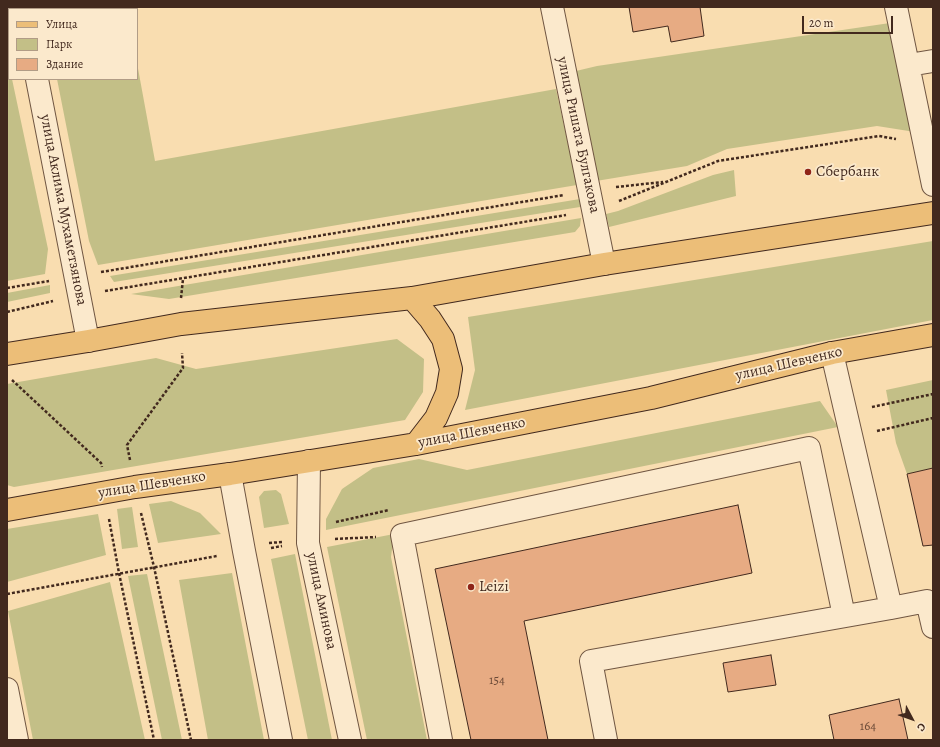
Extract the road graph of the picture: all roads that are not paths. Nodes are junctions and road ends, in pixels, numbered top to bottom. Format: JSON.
{"nodes":[{"id":1,"x":552,"y":7,"type":"edge"},
{"id":2,"x":896,"y":7,"type":"edge"},
{"id":3,"x":933,"y":61,"type":"edge"},
{"id":4,"x":909,"y":65,"type":"junction"},
{"id":5,"x":37,"y":80,"type":"edge"},
{"id":6,"x":933,"y":185,"type":"edge"},
{"id":7,"x":933,"y":213,"type":"edge"},
{"id":8,"x":604,"y":264,"type":"junction"},
{"id":9,"x":412,"y":298,"type":"junction"},
{"id":10,"x":933,"y":335,"type":"edge"},
{"id":11,"x":88,"y":341,"type":"junction"},
{"id":12,"x":832,"y":353,"type":"junction"},
{"id":13,"x":7,"y":354,"type":"edge"},
{"id":14,"x":416,"y":444,"type":"junction"},
{"id":15,"x":309,"y":461,"type":"junction"},
{"id":16,"x":230,"y":474,"type":"junction"},
{"id":17,"x":7,"y":510,"type":"edge"},
{"id":18,"x":930,"y":601,"type":"edge"},
{"id":19,"x":891,"y":608,"type":"junction"},
{"id":20,"x":844,"y":616,"type":"junction"},
{"id":21,"x":933,"y":627,"type":"edge"},
{"id":22,"x":7,"y":689,"type":"edge"},
{"id":23,"x":18,"y":740,"type":"edge"},
{"id":24,"x":281,"y":740,"type":"edge"},
{"id":25,"x":350,"y":740,"type":"edge"},
{"id":26,"x":441,"y":740,"type":"edge"},
{"id":27,"x":606,"y":740,"type":"edge"}],
"edges":[{"from":1,"to":8,"type":"street","name":"улица Ришата Булгакова"},
{"from":2,"to":4,"type":"street"},
{"from":3,"to":4,"type":"street"},
{"from":4,"to":6,"type":"street"},
{"from":5,"to":11,"type":"street","name":"улица Аклима Мухаметзянова"},
{"from":7,"to":8,"type":"main road"},
{"from":8,"to":9,"type":"main road"},
{"from":9,"to":11,"type":"main road"},
{"from":9,"to":14,"type":"main road"},
{"from":10,"to":12,"type":"main road","name":"улица Шевченко"},
{"from":11,"to":13,"type":"main road"},
{"from":12,"to":14,"type":"main road","name":"улица Шевченко"},
{"from":12,"to":19,"type":"street"},
{"from":14,"to":15,"type":"main road","name":"улица Шевченко"},
{"from":15,"to":16,"type":"main road","name":"улица Шевченко"},
{"from":15,"to":25,"type":"street","name":"улица Аминова"},
{"from":16,"to":17,"type":"main road","name":"улица Шевченко"},
{"from":16,"to":24,"type":"street"},
{"from":18,"to":19,"type":"street"},
{"from":18,"to":21,"type":"street"},
{"from":19,"to":20,"type":"street"},
{"from":20,"to":26,"type":"street"},
{"from":20,"to":27,"type":"street"},
{"from":22,"to":23,"type":"street"}]}
